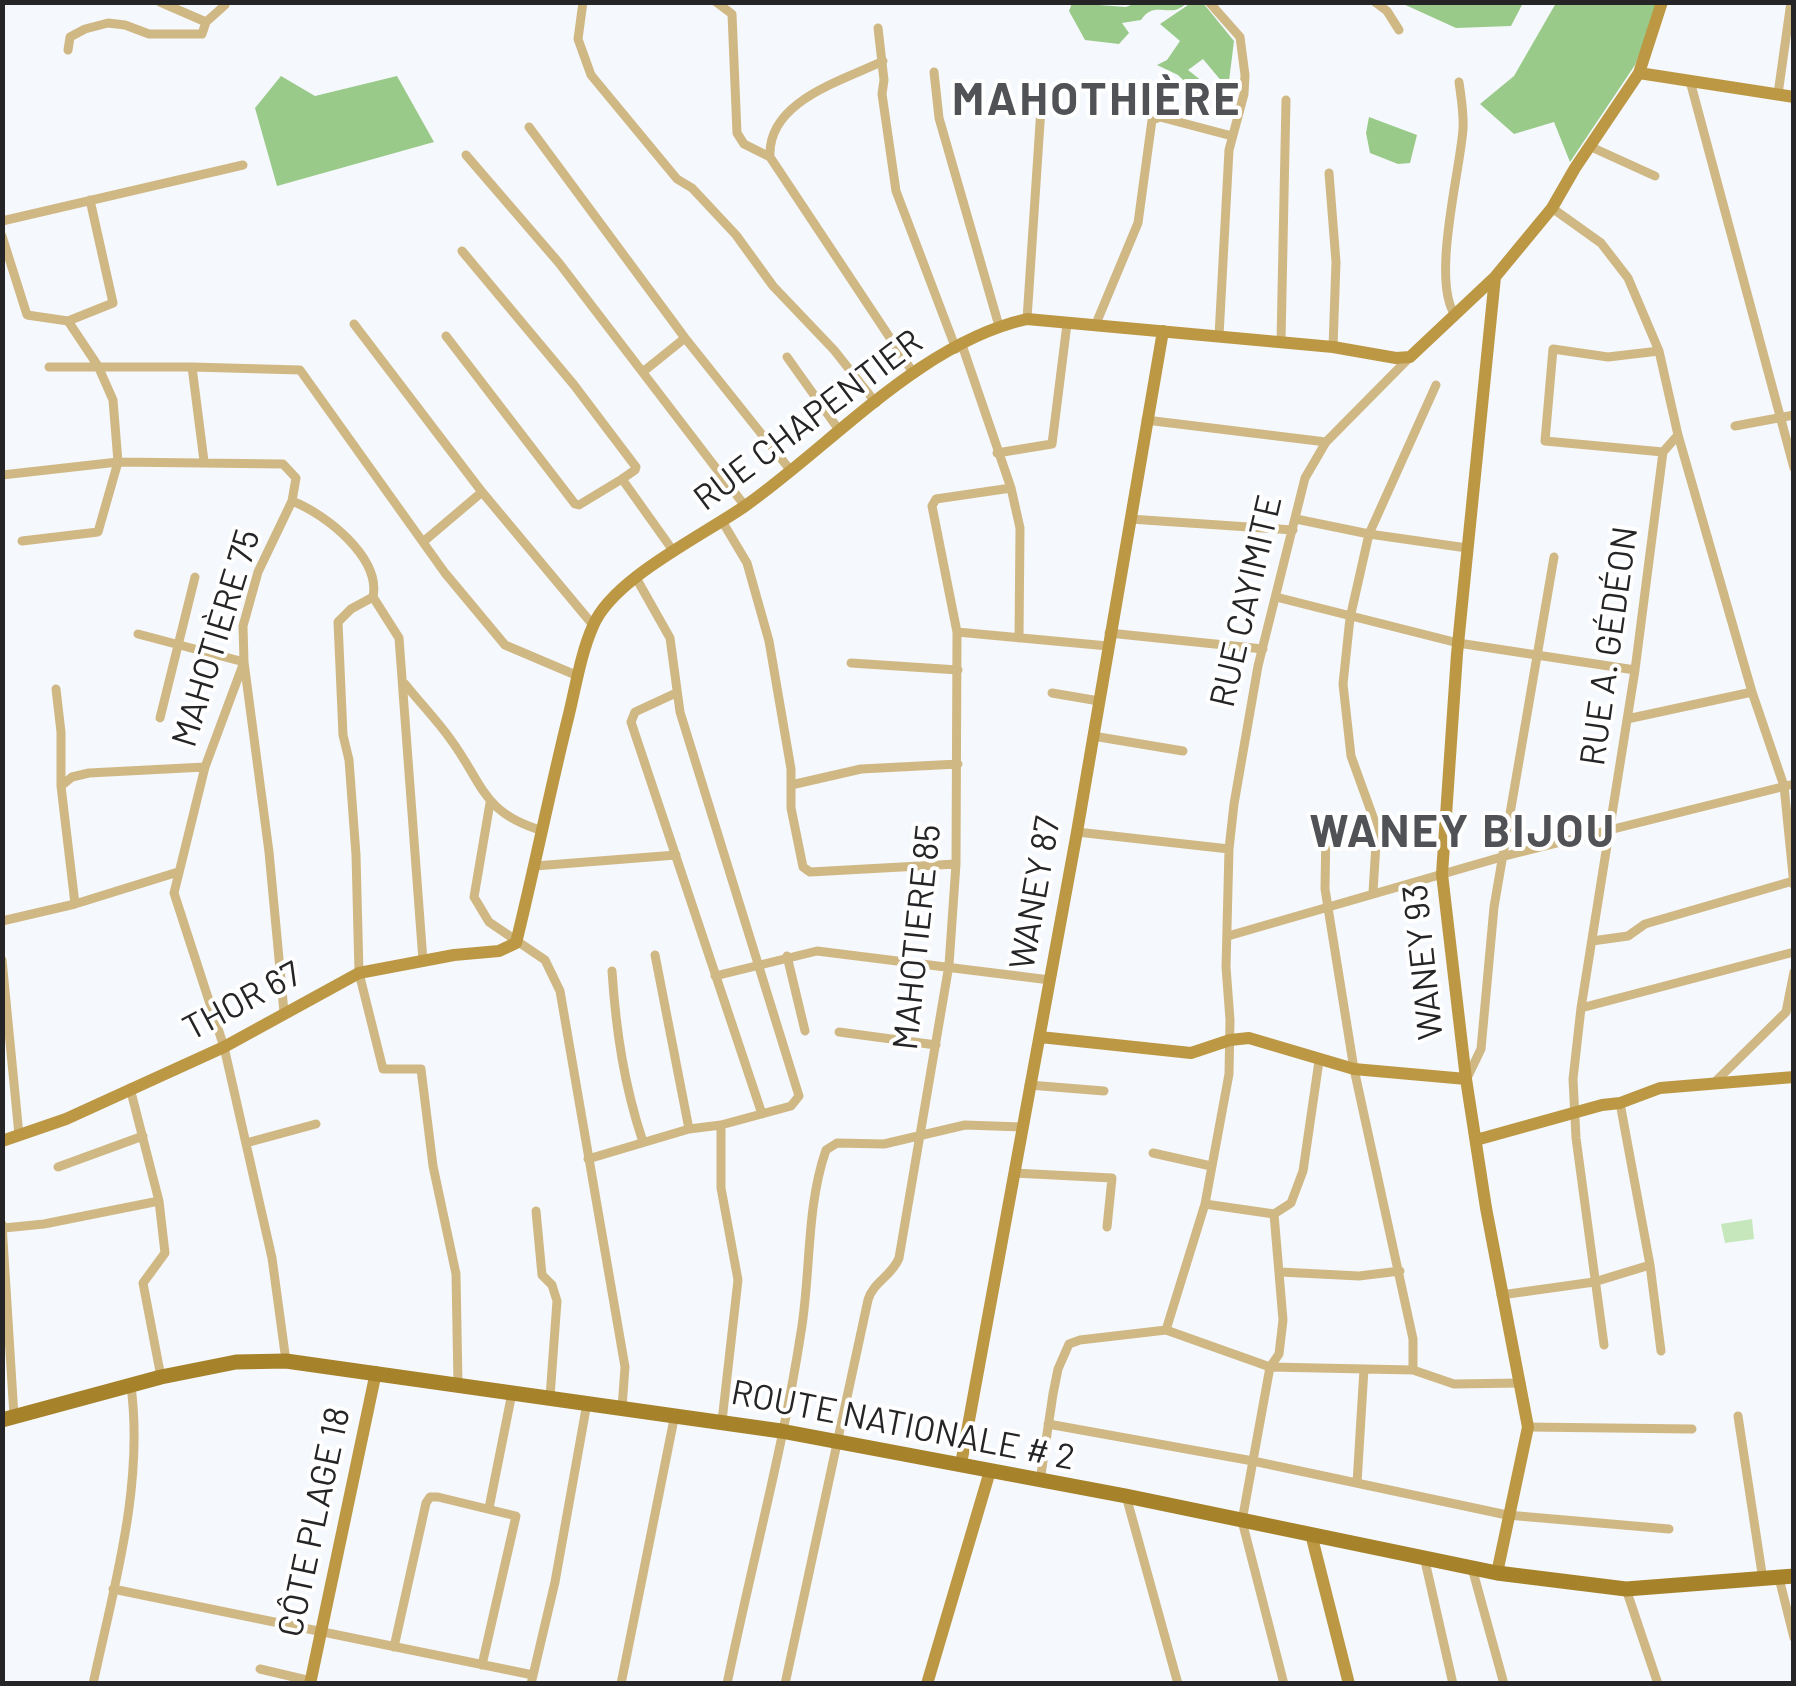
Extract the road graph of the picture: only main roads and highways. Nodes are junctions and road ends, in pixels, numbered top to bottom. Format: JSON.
{"nodes":[{"id":1,"x":8,"y":1418,"type":"edge"},
{"id":2,"x":1778,"y":1578,"type":"edge"}],
"edges":[{"from":1,"to":2,"type":"main road","name":"ROUTE NATIONALE # 2"}]}
